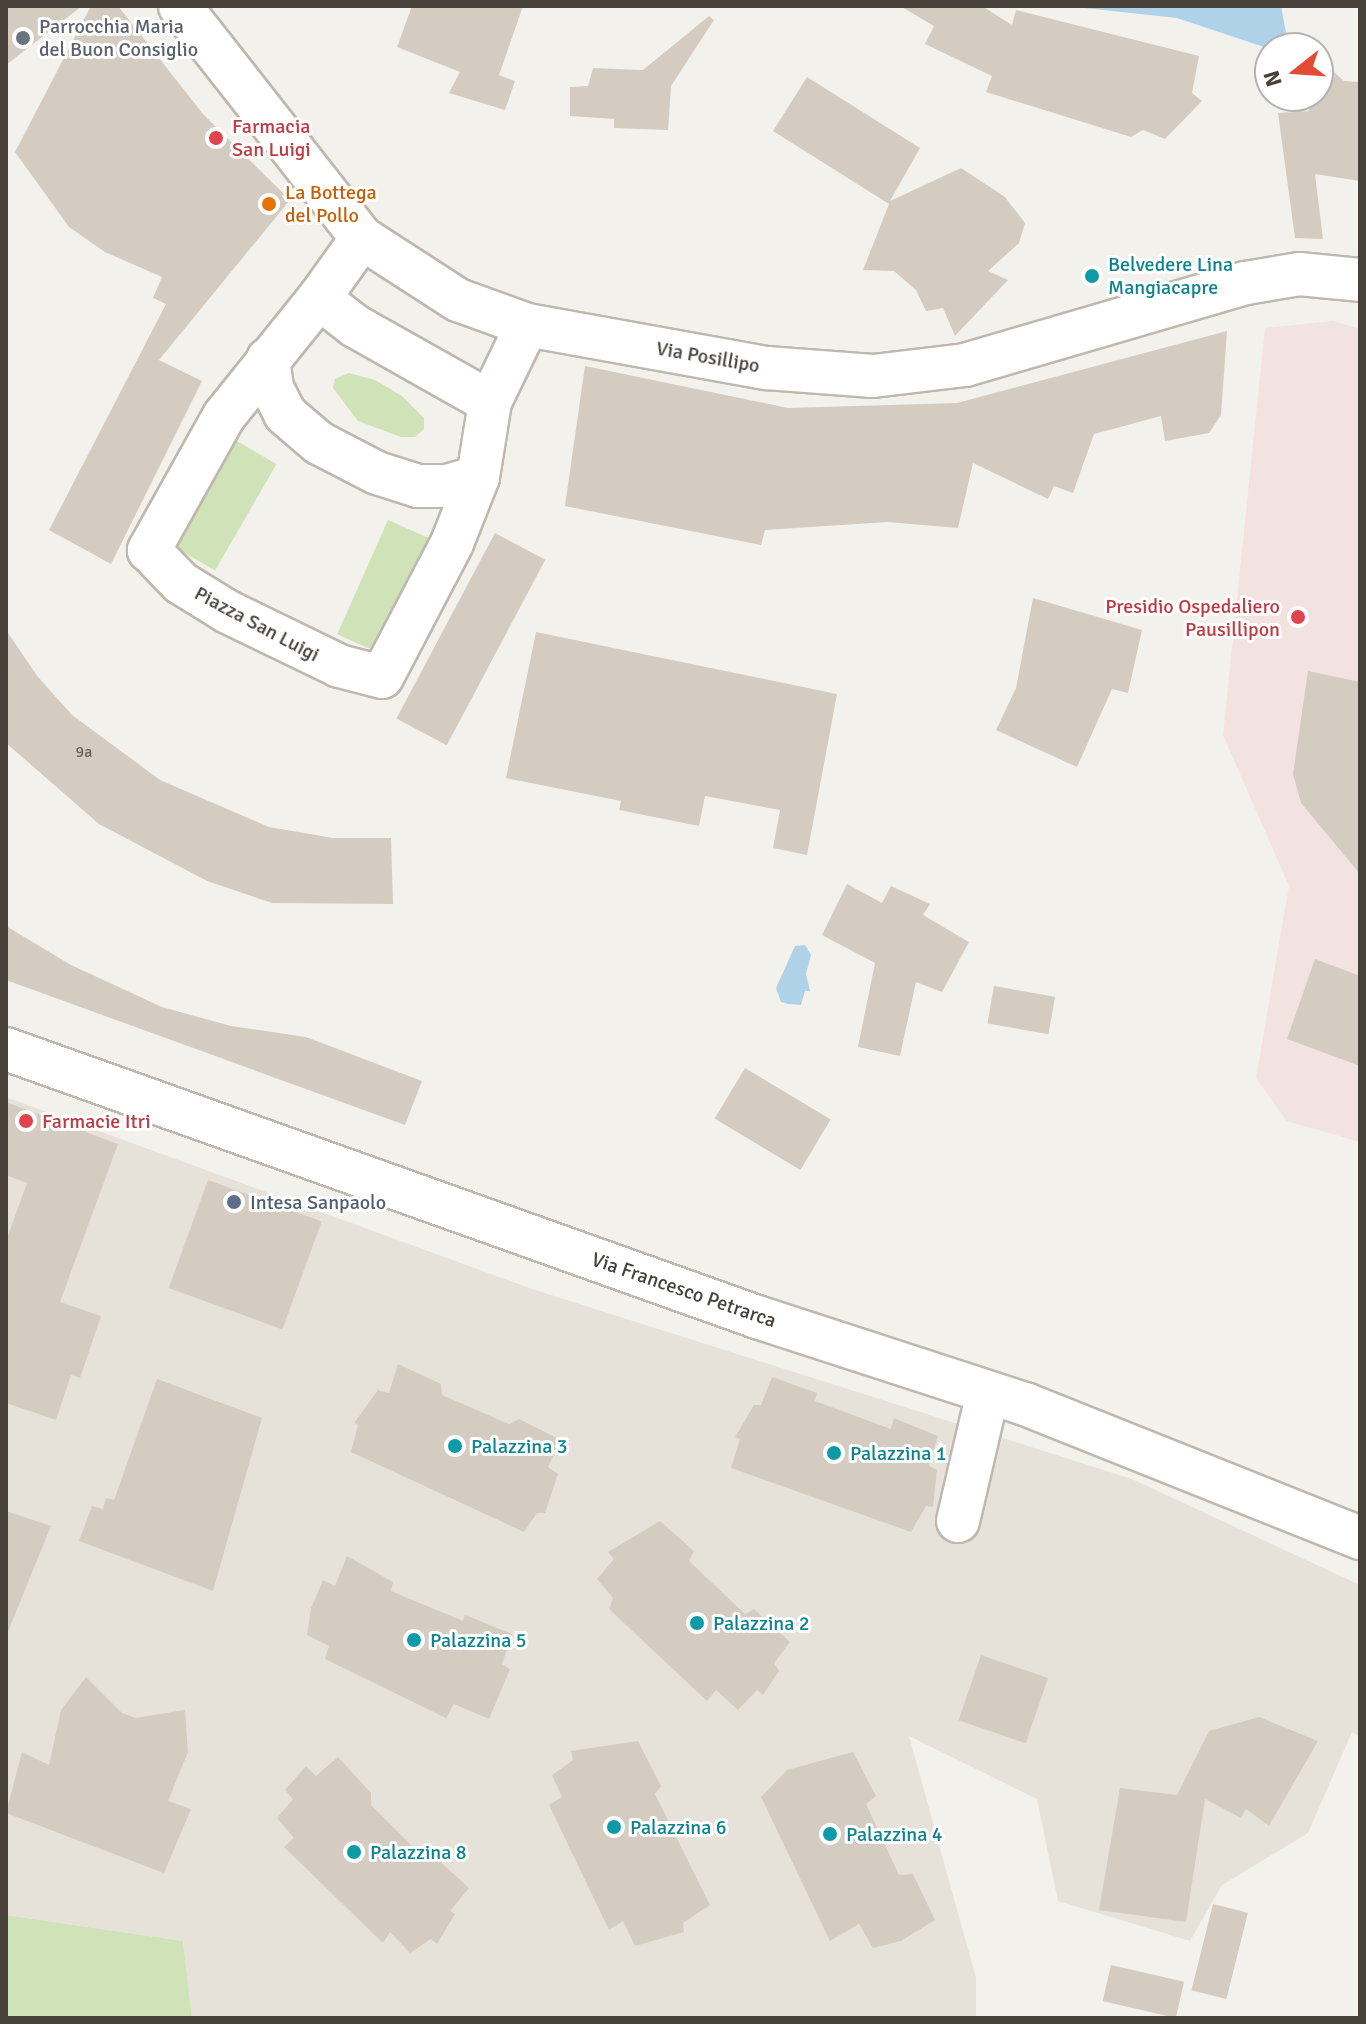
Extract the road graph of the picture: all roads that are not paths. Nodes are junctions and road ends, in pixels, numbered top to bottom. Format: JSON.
{"nodes":[{"id":1,"x":180,"y":6,"type":"edge"},
{"id":2,"x":362,"y":238,"type":"junction"},
{"id":3,"x":1360,"y":280,"type":"edge"},
{"id":4,"x":319,"y":298,"type":"junction"},
{"id":5,"x":527,"y":325,"type":"junction"},
{"id":6,"x":268,"y":359,"type":"junction"},
{"id":7,"x":490,"y":402,"type":"junction"},
{"id":8,"x":478,"y":477,"type":"junction"},
{"id":9,"x":6,"y":1049,"type":"edge"},
{"id":10,"x":988,"y":1392,"type":"junction"},
{"id":11,"x":958,"y":1521,"type":"dead end"},
{"id":12,"x":1360,"y":1538,"type":"edge"}],
"edges":[{"from":1,"to":2,"type":"street","name":"Via Posillipo"},
{"from":2,"to":4,"type":"street","name":"Piazza San Luigi"},
{"from":2,"to":5,"type":"street","name":"Via Posillipo"},
{"from":3,"to":5,"type":"street","name":"Via Posillipo"},
{"from":4,"to":6,"type":"street","name":"Piazza San Luigi"},
{"from":4,"to":7,"type":"street"},
{"from":5,"to":7,"type":"street","name":"Piazza San Luigi"},
{"from":6,"to":8,"type":"street"},
{"from":6,"to":8,"type":"street","name":"Piazza San Luigi"},
{"from":7,"to":8,"type":"street","name":"Piazza San Luigi"},
{"from":9,"to":10,"type":"street","name":"Via Francesco Petrarca"},
{"from":10,"to":11,"type":"street"},
{"from":10,"to":12,"type":"street","name":"Via Francesco Petrarca"}]}
